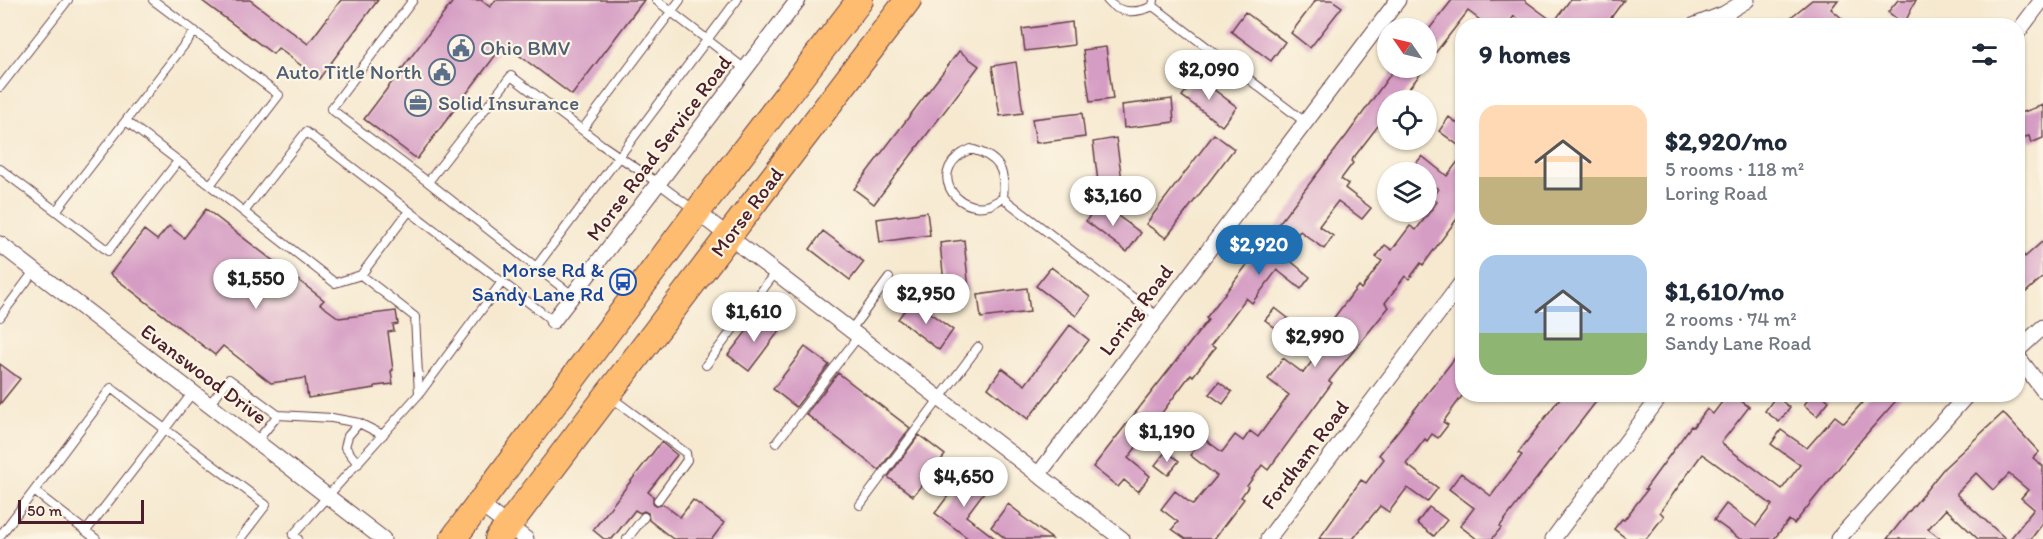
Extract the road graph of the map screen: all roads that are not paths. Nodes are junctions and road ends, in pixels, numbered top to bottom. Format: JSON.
{"nodes":[{"id":1,"x":68,"y":0,"type":"edge"},
{"id":2,"x":153,"y":0,"type":"edge"},
{"id":3,"x":413,"y":0,"type":"edge"},
{"id":4,"x":656,"y":0,"type":"edge"},
{"id":5,"x":680,"y":0,"type":"edge"},
{"id":6,"x":737,"y":0,"type":"edge"},
{"id":7,"x":860,"y":0,"type":"edge"},
{"id":8,"x":908,"y":0,"type":"edge"},
{"id":9,"x":1107,"y":0,"type":"edge"},
{"id":10,"x":1398,"y":0,"type":"edge"},
{"id":11,"x":1747,"y":0,"type":"edge"},
{"id":12,"x":2042,"y":0,"type":"edge"},
{"id":13,"x":792,"y":2,"type":"edge"},
{"id":14,"x":1154,"y":3,"type":"edge"},
{"id":15,"x":671,"y":12,"type":"junction"},
{"id":16,"x":1714,"y":18,"type":"edge"},
{"id":17,"x":2025,"y":23,"type":"edge"},
{"id":18,"x":195,"y":31,"type":"junction"},
{"id":19,"x":707,"y":40,"type":"junction"},
{"id":20,"x":745,"y":69,"type":"junction"},
{"id":21,"x":0,"y":87,"type":"edge"},
{"id":22,"x":126,"y":121,"type":"junction"},
{"id":23,"x":1305,"y":122,"type":"junction"},
{"id":24,"x":582,"y":130,"type":"junction"},
{"id":25,"x":620,"y":157,"type":"junction"},
{"id":26,"x":178,"y":161,"type":"junction"},
{"id":27,"x":0,"y":169,"type":"edge"},
{"id":28,"x":428,"y":182,"type":"junction"},
{"id":29,"x":658,"y":183,"type":"junction"},
{"id":30,"x":210,"y":185,"type":"junction"},
{"id":31,"x":1003,"y":198,"type":"junction"},
{"id":32,"x":56,"y":210,"type":"junction"},
{"id":33,"x":409,"y":211,"type":"junction"},
{"id":34,"x":244,"y":212,"type":"junction"},
{"id":35,"x":697,"y":212,"type":"junction"},
{"id":36,"x":729,"y":237,"type":"junction"},
{"id":37,"x":0,"y":244,"type":"edge"},
{"id":38,"x":536,"y":267,"type":"junction"},
{"id":39,"x":35,"y":270,"type":"junction"},
{"id":40,"x":775,"y":273,"type":"junction"},
{"id":41,"x":361,"y":275,"type":"junction"},
{"id":42,"x":889,"y":278,"type":"dead end"},
{"id":43,"x":502,"y":282,"type":"junction"},
{"id":44,"x":1455,"y":291,"type":"edge"},
{"id":45,"x":572,"y":296,"type":"junction"},
{"id":46,"x":1157,"y":316,"type":"junction"},
{"id":47,"x":0,"y":317,"type":"edge"},
{"id":48,"x":553,"y":321,"type":"joint"},
{"id":49,"x":2043,"y":327,"type":"edge"},
{"id":50,"x":854,"y":334,"type":"junction"},
{"id":51,"x":2025,"y":344,"type":"edge"},
{"id":52,"x":978,"y":347,"type":"dead end"},
{"id":53,"x":706,"y":365,"type":"dead end"},
{"id":54,"x":2025,"y":366,"type":"edge"},
{"id":55,"x":2043,"y":390,"type":"edge"},
{"id":56,"x":193,"y":392,"type":"junction"},
{"id":57,"x":419,"y":394,"type":"junction"},
{"id":58,"x":607,"y":394,"type":"junction"},
{"id":59,"x":939,"y":400,"type":"junction"},
{"id":60,"x":1656,"y":402,"type":"edge"},
{"id":61,"x":1961,"y":402,"type":"edge"},
{"id":62,"x":209,"y":405,"type":"junction"},
{"id":63,"x":278,"y":415,"type":"junction"},
{"id":64,"x":359,"y":423,"type":"junction"},
{"id":65,"x":165,"y":429,"type":"junction"},
{"id":66,"x":383,"y":435,"type":"junction"},
{"id":67,"x":257,"y":441,"type":"junction"},
{"id":68,"x":776,"y":443,"type":"dead end"},
{"id":69,"x":358,"y":464,"type":"junction"},
{"id":70,"x":1038,"y":475,"type":"junction"},
{"id":71,"x":34,"y":491,"type":"junction"},
{"id":72,"x":327,"y":495,"type":"junction"},
{"id":73,"x":658,"y":500,"type":"dead end"},
{"id":74,"x":479,"y":504,"type":"junction"},
{"id":75,"x":860,"y":505,"type":"dead end"},
{"id":76,"x":644,"y":517,"type":"dead end"},
{"id":77,"x":86,"y":531,"type":"junction"},
{"id":78,"x":511,"y":535,"type":"edge"},
{"id":79,"x":0,"y":536,"type":"edge"},
{"id":80,"x":96,"y":539,"type":"edge"},
{"id":81,"x":240,"y":539,"type":"edge"},
{"id":82,"x":298,"y":539,"type":"edge"},
{"id":83,"x":383,"y":539,"type":"edge"},
{"id":84,"x":453,"y":539,"type":"edge"},
{"id":85,"x":627,"y":539,"type":"edge"},
{"id":86,"x":1122,"y":539,"type":"edge"},
{"id":87,"x":1268,"y":539,"type":"edge"},
{"id":88,"x":1553,"y":539,"type":"edge"},
{"id":89,"x":1838,"y":539,"type":"edge"}],
"edges":[{"from":1,"to":21,"type":"lane"},
{"from":2,"to":18,"type":"lane"},
{"from":3,"to":28,"type":"lane"},
{"from":4,"to":15,"type":"lane"},
{"from":5,"to":15,"type":"lane"},
{"from":6,"to":19,"type":"lane"},
{"from":7,"to":35,"type":"main road","name":"Morse Road"},
{"from":8,"to":36,"type":"main road","name":"Morse Road"},
{"from":9,"to":14,"type":"lane"},
{"from":10,"to":23,"type":"street","name":"Loring Road"},
{"from":11,"to":16,"type":"street"},
{"from":12,"to":17,"type":"street"},
{"from":13,"to":20,"type":"street","name":"Morse Road Service Road"},
{"from":14,"to":23,"type":"lane"},
{"from":15,"to":19,"type":"lane"},
{"from":15,"to":24,"type":"lane"},
{"from":18,"to":22,"type":"lane"},
{"from":18,"to":30,"type":"lane"},
{"from":19,"to":20,"type":"lane"},
{"from":19,"to":25,"type":"lane"},
{"from":20,"to":29,"type":"street","name":"Morse Road Service Road"},
{"from":22,"to":26,"type":"lane"},
{"from":22,"to":32,"type":"lane"},
{"from":23,"to":46,"type":"street","name":"Loring Road"},
{"from":24,"to":25,"type":"lane"},
{"from":24,"to":28,"type":"lane"},
{"from":25,"to":29,"type":"lane"},
{"from":25,"to":38,"type":"lane"},
{"from":26,"to":30,"type":"lane"},
{"from":26,"to":32,"type":"lane"},
{"from":27,"to":32,"type":"lane"},
{"from":28,"to":38,"type":"lane"},
{"from":29,"to":35,"type":"lane"},
{"from":29,"to":45,"type":"street","name":"Morse Road Service Road"},
{"from":30,"to":34,"type":"lane"},
{"from":31,"to":31,"type":"lane"},
{"from":31,"to":46,"type":"lane"},
{"from":33,"to":34,"type":"lane"},
{"from":33,"to":41,"type":"lane"},
{"from":33,"to":43,"type":"lane"},
{"from":34,"to":41,"type":"lane"},
{"from":35,"to":36,"type":"street"},
{"from":35,"to":74,"type":"main road","name":"Morse Road"},
{"from":36,"to":40,"type":"street"},
{"from":36,"to":58,"type":"main road","name":"Morse Road"},
{"from":37,"to":39,"type":"street","name":"Evanswood Drive"},
{"from":38,"to":45,"type":"lane"},
{"from":39,"to":47,"type":"lane"},
{"from":39,"to":56,"type":"street","name":"Evanswood Drive"},
{"from":40,"to":50,"type":"street"},
{"from":40,"to":53,"type":"lane"},
{"from":41,"to":57,"type":"lane"},
{"from":42,"to":50,"type":"lane"},
{"from":43,"to":48,"type":"lane"},
{"from":43,"to":57,"type":"lane"},
{"from":44,"to":87,"type":"street","name":"Fordham Road"},
{"from":45,"to":48,"type":"street","name":"Morse Road Service Road"},
{"from":46,"to":70,"type":"street","name":"Loring Road"},
{"from":49,"to":51,"type":"street"},
{"from":50,"to":59,"type":"street"},
{"from":50,"to":68,"type":"lane"},
{"from":52,"to":59,"type":"lane"},
{"from":54,"to":55,"type":"street"},
{"from":56,"to":62,"type":"street","name":"Evanswood Drive"},
{"from":56,"to":65,"type":"lane"},
{"from":57,"to":66,"type":"lane"},
{"from":58,"to":73,"type":"lane"},
{"from":58,"to":78,"type":"main road","name":"Morse Road"},
{"from":59,"to":70,"type":"street"},
{"from":59,"to":75,"type":"lane"},
{"from":60,"to":88,"type":"street"},
{"from":61,"to":89,"type":"street"},
{"from":62,"to":63,"type":"lane"},
{"from":62,"to":67,"type":"street","name":"Evanswood Drive"},
{"from":63,"to":64,"type":"lane"},
{"from":63,"to":67,"type":"lane"},
{"from":64,"to":66,"type":"lane"},
{"from":64,"to":69,"type":"lane"},
{"from":65,"to":71,"type":"lane"},
{"from":65,"to":77,"type":"lane"},
{"from":65,"to":81,"type":"lane"},
{"from":66,"to":69,"type":"lane"},
{"from":67,"to":72,"type":"street","name":"Evanswood Drive"},
{"from":69,"to":72,"type":"lane"},
{"from":70,"to":86,"type":"street"},
{"from":71,"to":77,"type":"lane"},
{"from":71,"to":79,"type":"lane"},
{"from":72,"to":82,"type":"lane"},
{"from":72,"to":83,"type":"street","name":"Evanswood Drive"},
{"from":74,"to":78,"type":"street"},
{"from":74,"to":84,"type":"main road","name":"Morse Road"},
{"from":76,"to":85,"type":"lane"},
{"from":77,"to":80,"type":"lane"}]}
